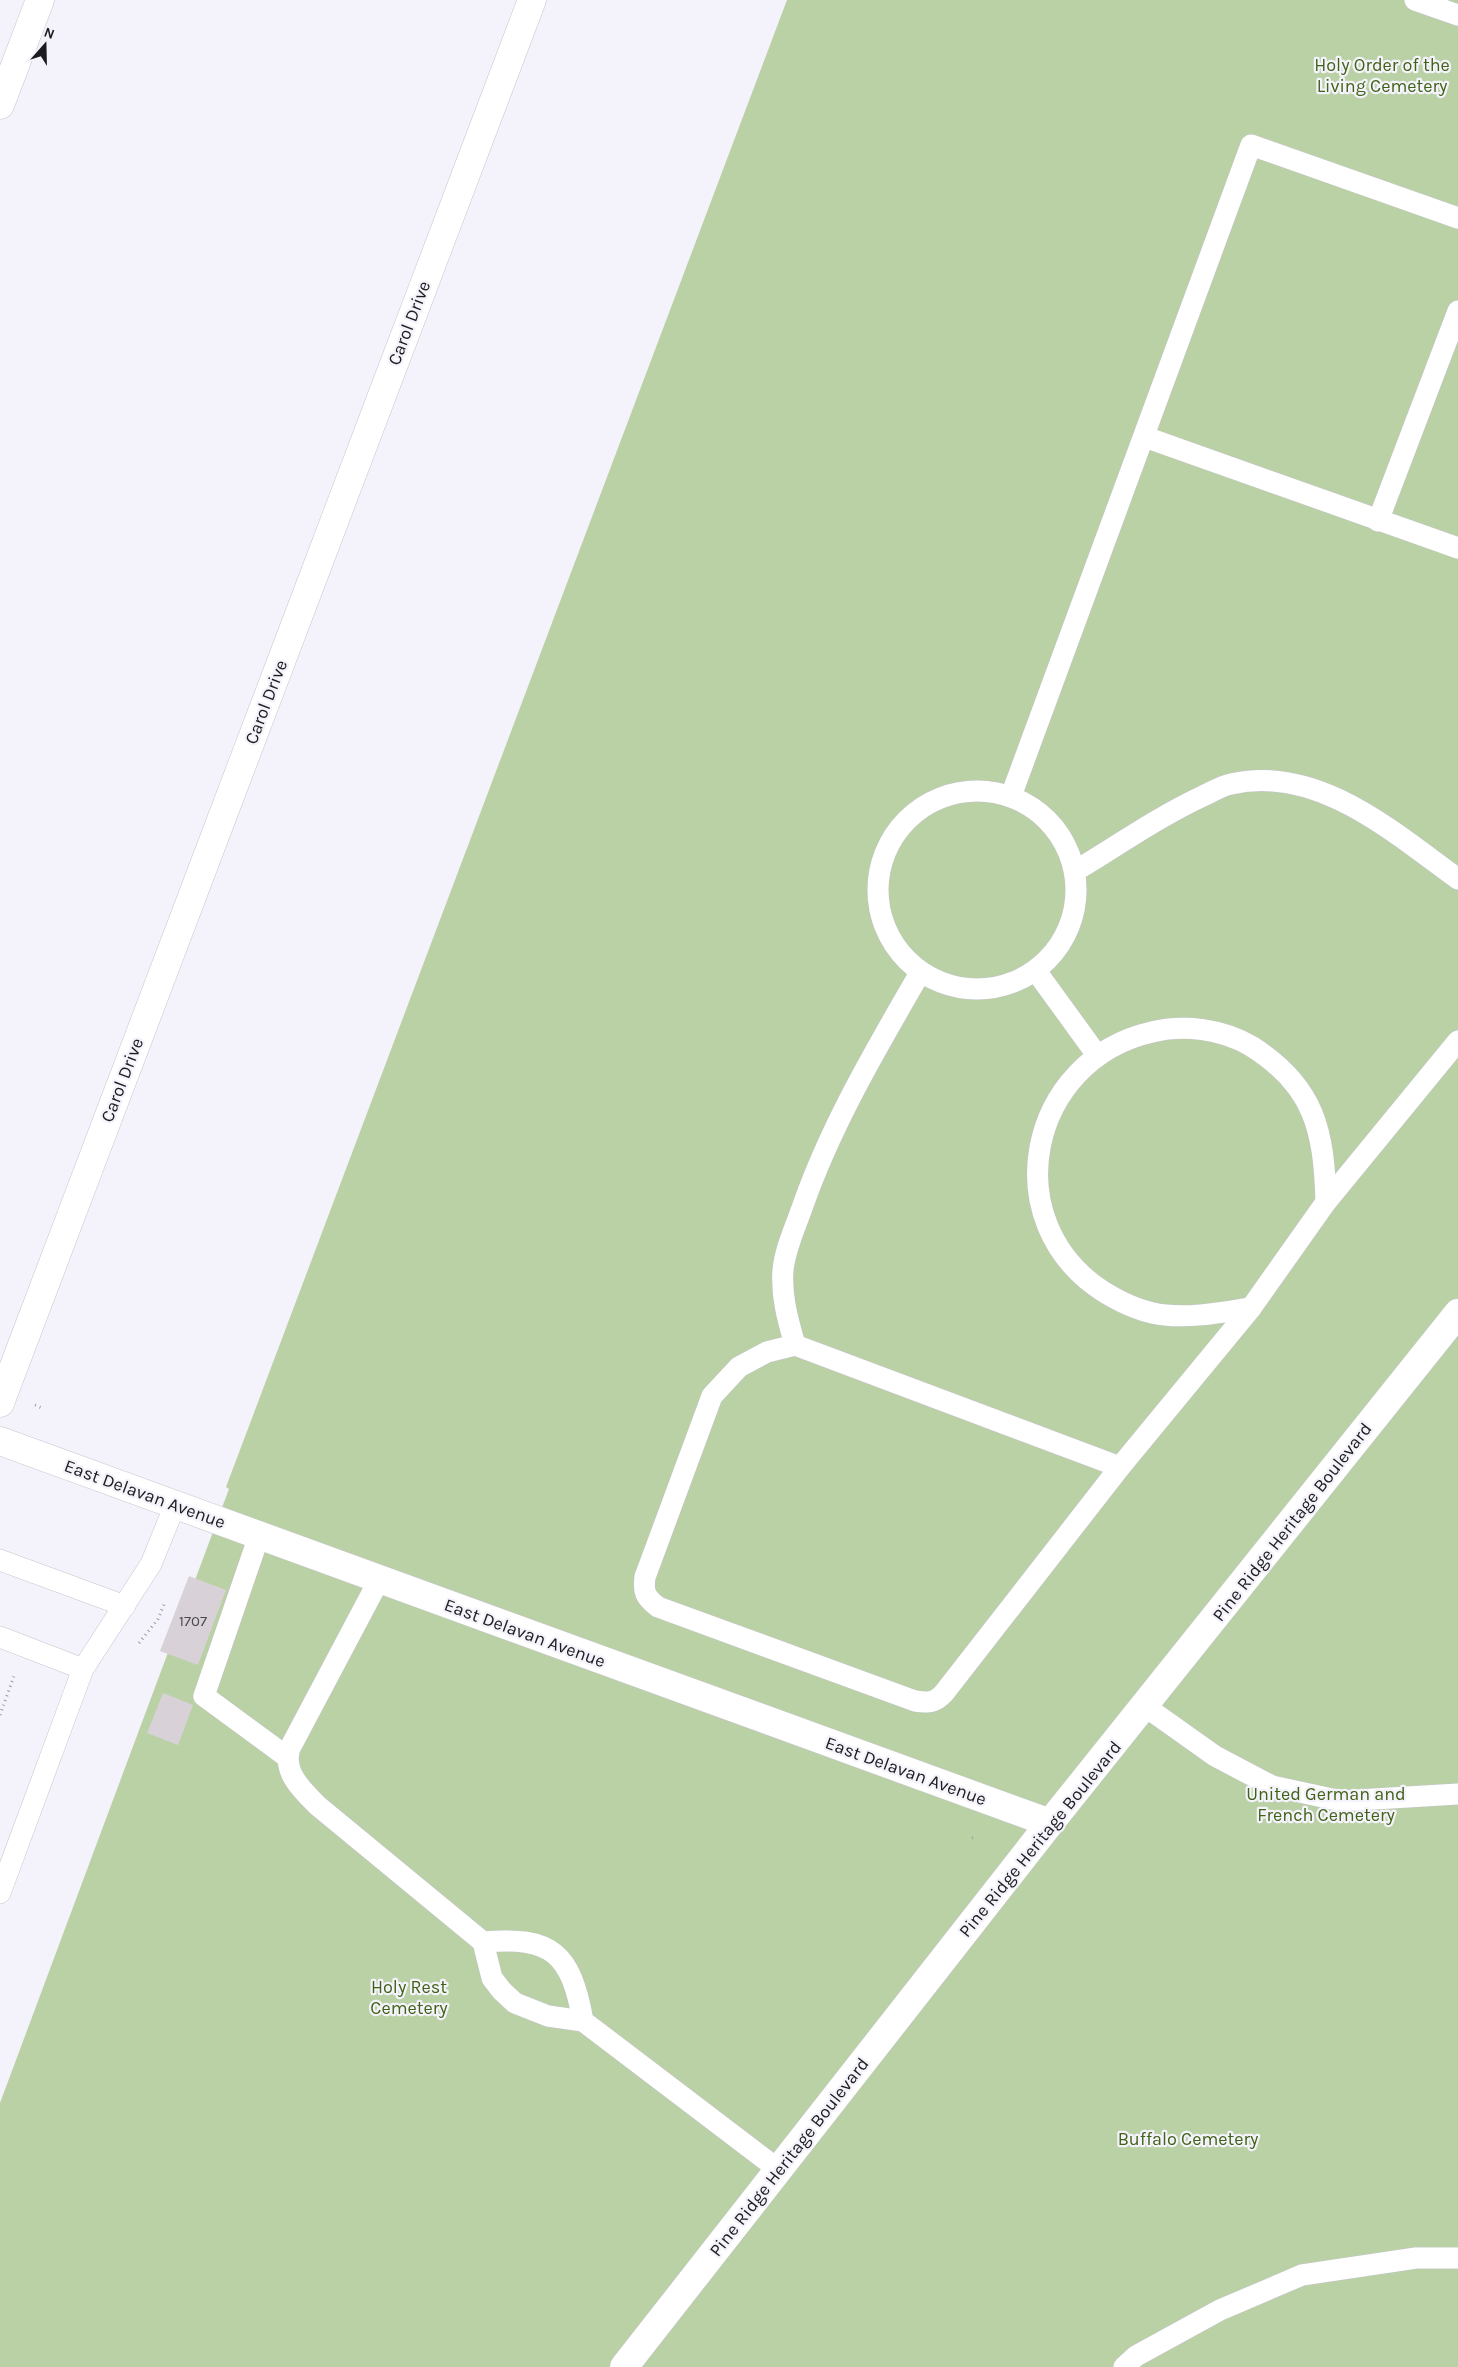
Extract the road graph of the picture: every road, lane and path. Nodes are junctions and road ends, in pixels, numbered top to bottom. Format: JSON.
{"nodes":[{"id":1,"x":40,"y":0,"type":"edge"},
{"id":2,"x":532,"y":0,"type":"edge"},
{"id":3,"x":1415,"y":0,"type":"edge"},
{"id":4,"x":1458,"y":15,"type":"edge"},
{"id":5,"x":0,"y":105,"type":"edge"},
{"id":6,"x":1458,"y":218,"type":"edge"},
{"id":7,"x":1458,"y":311,"type":"edge"},
{"id":8,"x":1145,"y":437,"type":"junction"},
{"id":9,"x":1378,"y":521,"type":"junction"},
{"id":10,"x":1458,"y":548,"type":"edge"},
{"id":11,"x":1011,"y":796,"type":"junction"},
{"id":12,"x":1075,"y":871,"type":"junction"},
{"id":13,"x":1458,"y":879,"type":"edge"},
{"id":14,"x":1036,"y":971,"type":"junction"},
{"id":15,"x":920,"y":973,"type":"junction"},
{"id":16,"x":1458,"y":1041,"type":"edge"},
{"id":17,"x":1096,"y":1055,"type":"junction"},
{"id":18,"x":1326,"y":1202,"type":"junction"},
{"id":19,"x":1251,"y":1308,"type":"junction"},
{"id":20,"x":1458,"y":1313,"type":"edge"},
{"id":21,"x":795,"y":1345,"type":"junction"},
{"id":22,"x":0,"y":1403,"type":"edge"},
{"id":23,"x":0,"y":1440,"type":"edge"},
{"id":24,"x":1120,"y":1467,"type":"junction"},
{"id":25,"x":175,"y":1505,"type":"junction"},
{"id":26,"x":259,"y":1536,"type":"junction"},
{"id":27,"x":0,"y":1560,"type":"edge"},
{"id":28,"x":379,"y":1580,"type":"junction"},
{"id":29,"x":124,"y":1606,"type":"junction"},
{"id":30,"x":0,"y":1637,"type":"edge"},
{"id":31,"x":83,"y":1669,"type":"junction"},
{"id":32,"x":16,"y":1670,"type":"dead end"},
{"id":33,"x":1146,"y":1706,"type":"junction"},
{"id":34,"x":0,"y":1715,"type":"edge"},
{"id":35,"x":287,"y":1757,"type":"junction"},
{"id":36,"x":1458,"y":1794,"type":"edge"},
{"id":37,"x":1050,"y":1824,"type":"junction"},
{"id":38,"x":0,"y":1893,"type":"edge"},
{"id":39,"x":483,"y":1942,"type":"junction"},
{"id":40,"x":583,"y":2021,"type":"junction"},
{"id":41,"x":779,"y":2170,"type":"junction"},
{"id":42,"x":1458,"y":2258,"type":"edge"},
{"id":43,"x":624,"y":2367,"type":"edge"},
{"id":44,"x":1124,"y":2367,"type":"edge"}],
"edges":[{"from":1,"to":5,"type":"street"},
{"from":2,"to":22,"type":"street","name":"Carol Drive"},
{"from":3,"to":4,"type":"lane"},
{"from":6,"to":8,"type":"lane"},
{"from":7,"to":9,"type":"lane"},
{"from":8,"to":9,"type":"lane"},
{"from":8,"to":11,"type":"lane"},
{"from":9,"to":10,"type":"lane"},
{"from":11,"to":12,"type":"lane"},
{"from":11,"to":15,"type":"lane"},
{"from":12,"to":13,"type":"lane"},
{"from":12,"to":14,"type":"lane"},
{"from":14,"to":15,"type":"lane"},
{"from":14,"to":17,"type":"lane"},
{"from":15,"to":21,"type":"lane"},
{"from":16,"to":18,"type":"lane"},
{"from":17,"to":18,"type":"lane"},
{"from":17,"to":19,"type":"lane"},
{"from":18,"to":19,"type":"lane"},
{"from":19,"to":24,"type":"lane"},
{"from":20,"to":33,"type":"street","name":"Pine Ridge Heritage Boulevard"},
{"from":21,"to":24,"type":"lane"},
{"from":21,"to":24,"type":"lane"},
{"from":23,"to":25,"type":"street","name":"East Delavan Avenue"},
{"from":25,"to":26,"type":"street","name":"East Delavan Avenue"},
{"from":25,"to":29,"type":"lane"},
{"from":26,"to":28,"type":"street","name":"East Delavan Avenue"},
{"from":26,"to":35,"type":"lane"},
{"from":27,"to":29,"type":"lane"},
{"from":28,"to":35,"type":"lane"},
{"from":28,"to":37,"type":"street","name":"East Delavan Avenue"},
{"from":29,"to":31,"type":"lane"},
{"from":30,"to":31,"type":"lane"},
{"from":31,"to":38,"type":"lane"},
{"from":32,"to":34,"type":"path"},
{"from":33,"to":36,"type":"lane"},
{"from":33,"to":37,"type":"street","name":"Pine Ridge Heritage Boulevard"},
{"from":35,"to":39,"type":"lane"},
{"from":37,"to":41,"type":"street","name":"Pine Ridge Heritage Boulevard"},
{"from":39,"to":40,"type":"lane"},
{"from":39,"to":40,"type":"lane"},
{"from":40,"to":41,"type":"lane"},
{"from":41,"to":43,"type":"street","name":"Pine Ridge Heritage Boulevard"},
{"from":42,"to":44,"type":"lane"}]}
